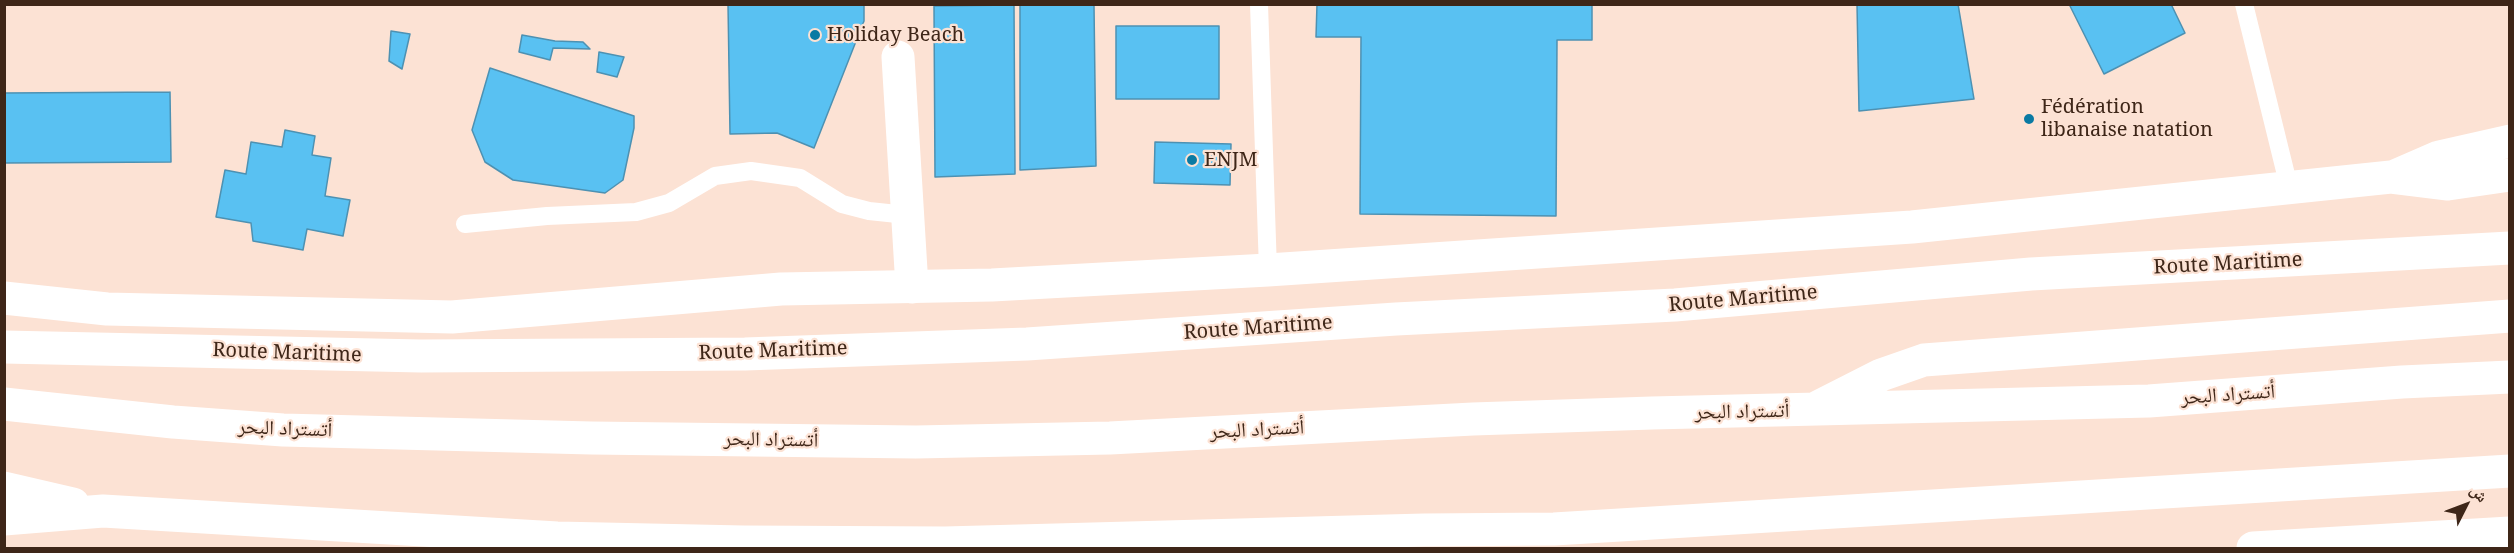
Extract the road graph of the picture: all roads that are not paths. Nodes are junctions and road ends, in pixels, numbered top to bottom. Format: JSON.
{"nodes":[{"id":1,"x":1259,"y":4,"type":"edge"},
{"id":2,"x":2244,"y":4,"type":"edge"},
{"id":3,"x":898,"y":57,"type":"dead end"},
{"id":4,"x":2510,"y":141,"type":"edge"},
{"id":5,"x":2510,"y":175,"type":"edge"},
{"id":6,"x":2391,"y":177,"type":"junction"},
{"id":7,"x":2289,"y":187,"type":"junction"},
{"id":8,"x":907,"y":215,"type":"junction"},
{"id":9,"x":465,"y":224,"type":"dead end"},
{"id":10,"x":2510,"y":248,"type":"edge"},
{"id":11,"x":1268,"y":270,"type":"junction"},
{"id":12,"x":912,"y":287,"type":"junction"},
{"id":13,"x":4,"y":298,"type":"edge"},
{"id":14,"x":2510,"y":316,"type":"edge"},
{"id":15,"x":4,"y":346,"type":"edge"},
{"id":16,"x":2510,"y":377,"type":"edge"},
{"id":17,"x":4,"y":404,"type":"edge"},
{"id":18,"x":1810,"y":411,"type":"junction"},
{"id":19,"x":2510,"y":471,"type":"edge"},
{"id":20,"x":4,"y":488,"type":"edge"},
{"id":21,"x":103,"y":511,"type":"junction"},
{"id":22,"x":4,"y":519,"type":"edge"},
{"id":23,"x":1554,"y":529,"type":"junction"},
{"id":24,"x":2510,"y":533,"type":"edge"},
{"id":25,"x":1582,"y":549,"type":"edge"},
{"id":26,"x":2253,"y":549,"type":"edge"}],
"edges":[{"from":1,"to":11,"type":"lane"},
{"from":2,"to":7,"type":"lane"},
{"from":3,"to":8,"type":"main road"},
{"from":4,"to":6,"type":"main road"},
{"from":5,"to":6,"type":"main road"},
{"from":6,"to":7,"type":"main road"},
{"from":7,"to":11,"type":"main road"},
{"from":8,"to":9,"type":"lane"},
{"from":8,"to":12,"type":"main road"},
{"from":10,"to":15,"type":"main road","name":"Route Maritime"},
{"from":11,"to":12,"type":"main road"},
{"from":12,"to":13,"type":"main road"},
{"from":14,"to":18,"type":"main road"},
{"from":16,"to":18,"type":"main road","name":"أتستراد البحر"},
{"from":17,"to":18,"type":"main road","name":"أتستراد البحر"},
{"from":19,"to":23,"type":"main road"},
{"from":20,"to":21,"type":"main road"},
{"from":21,"to":22,"type":"main road"},
{"from":21,"to":23,"type":"main road"},
{"from":23,"to":25,"type":"main road"},
{"from":24,"to":26,"type":"main road"}]}
